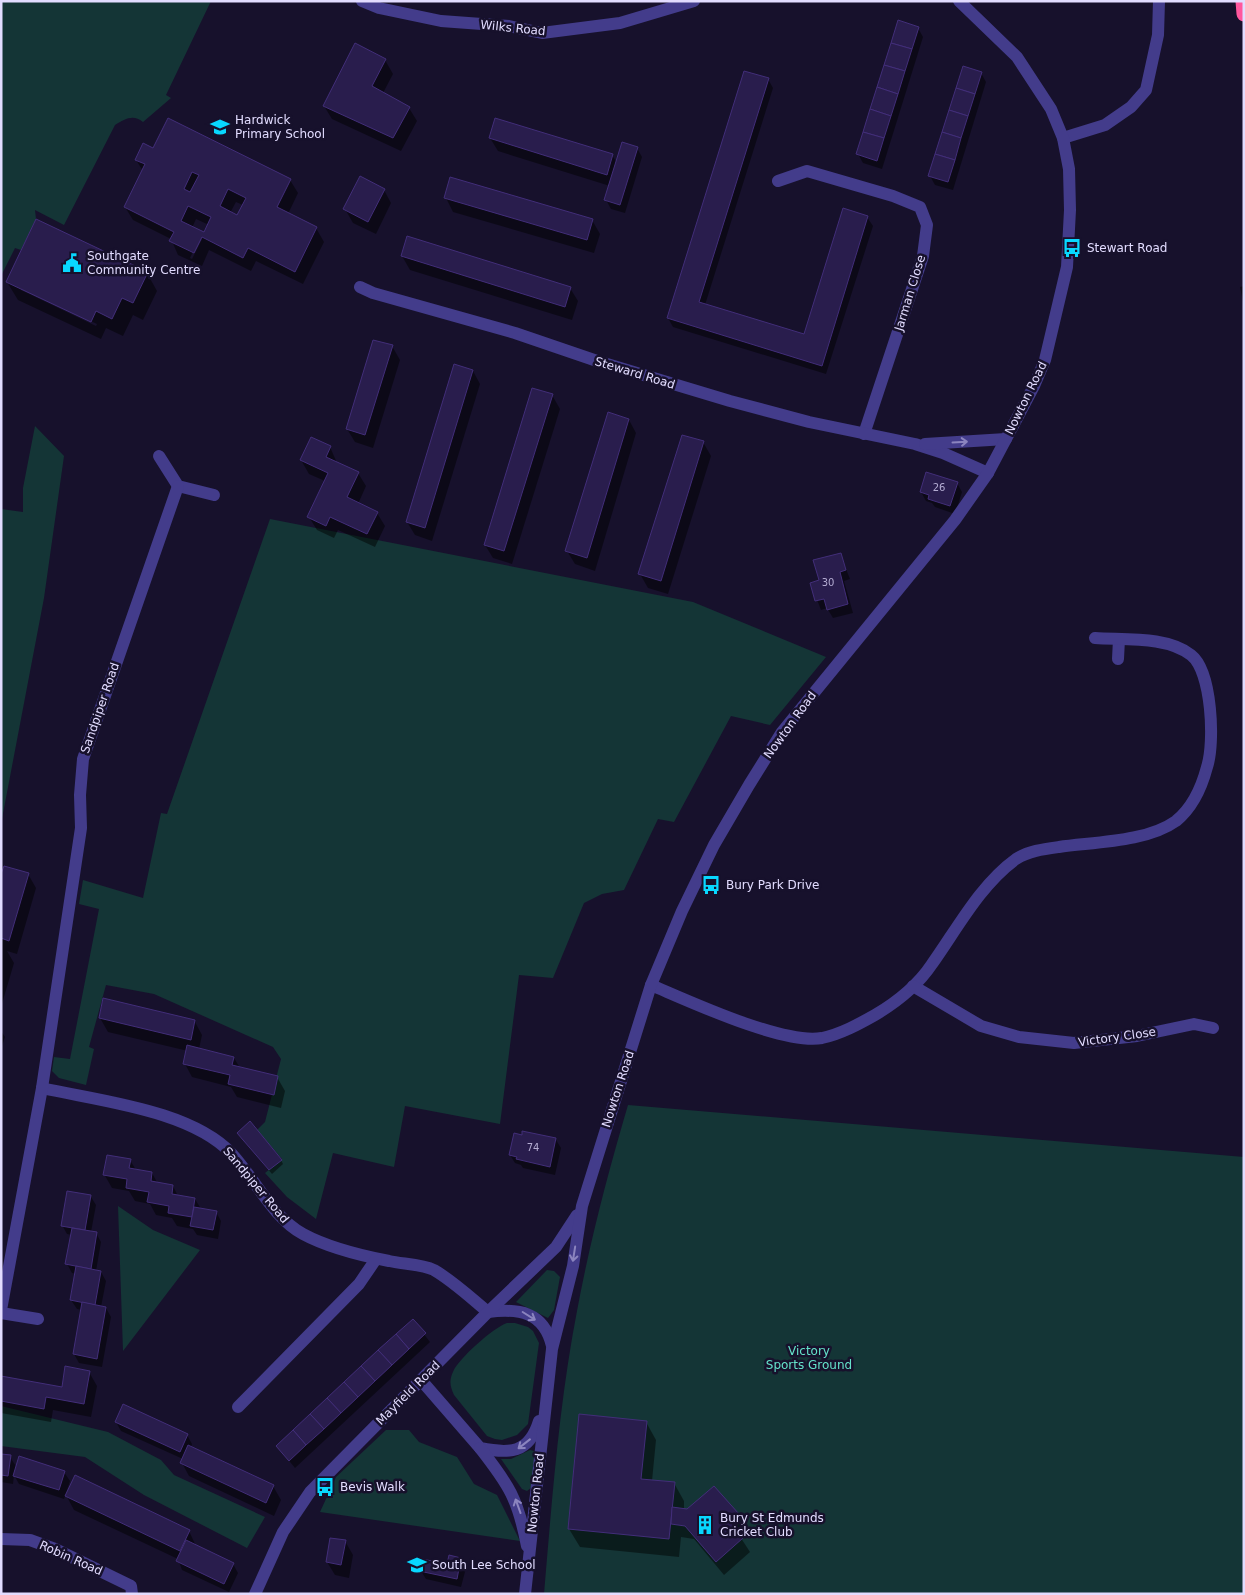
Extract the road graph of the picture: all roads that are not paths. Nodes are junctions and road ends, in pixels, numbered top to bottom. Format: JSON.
{"nodes":[{"id":1,"x":362,"y":1,"type":"edge"},
{"id":2,"x":694,"y":1,"type":"edge"},
{"id":3,"x":959,"y":1,"type":"edge"},
{"id":4,"x":1160,"y":1,"type":"edge"},
{"id":5,"x":1243,"y":1,"type":"edge"},
{"id":6,"x":1244,"y":14,"type":"edge"},
{"id":7,"x":1062,"y":138,"type":"junction"},
{"id":8,"x":778,"y":182,"type":"dead end"},
{"id":9,"x":360,"y":287,"type":"dead end"},
{"id":10,"x":864,"y":434,"type":"junction"},
{"id":11,"x":1006,"y":439,"type":"junction"},
{"id":12,"x":915,"y":444,"type":"junction"},
{"id":13,"x":159,"y":456,"type":"dead end"},
{"id":14,"x":988,"y":473,"type":"junction"},
{"id":15,"x":178,"y":486,"type":"junction"},
{"id":16,"x":214,"y":495,"type":"dead end"},
{"id":17,"x":1095,"y":638,"type":"dead end"},
{"id":18,"x":1119,"y":640,"type":"junction"},
{"id":19,"x":1118,"y":659,"type":"dead end"},
{"id":20,"x":651,"y":985,"type":"junction"},
{"id":21,"x":913,"y":986,"type":"junction"},
{"id":22,"x":1213,"y":1028,"type":"dead end"},
{"id":23,"x":42,"y":1088,"type":"junction"},
{"id":24,"x":582,"y":1206,"type":"junction"},
{"id":25,"x":376,"y":1259,"type":"junction"},
{"id":26,"x":1,"y":1310,"type":"edge"},
{"id":27,"x":488,"y":1312,"type":"junction"},
{"id":28,"x":1,"y":1314,"type":"edge"},
{"id":29,"x":38,"y":1319,"type":"dead end"},
{"id":30,"x":552,"y":1349,"type":"junction"},
{"id":31,"x":421,"y":1380,"type":"junction"},
{"id":32,"x":545,"y":1402,"type":"junction"},
{"id":33,"x":238,"y":1408,"type":"dead end"},
{"id":34,"x":480,"y":1448,"type":"junction"},
{"id":35,"x":1,"y":1539,"type":"edge"},
{"id":36,"x":528,"y":1554,"type":"junction"},
{"id":37,"x":132,"y":1594,"type":"edge"},
{"id":38,"x":255,"y":1594,"type":"edge"},
{"id":39,"x":525,"y":1594,"type":"edge"}],
"edges":[{"from":1,"to":2,"type":"street","name":"Wilks Road"},
{"from":3,"to":7,"type":"street","name":"Nowton Road"},
{"from":4,"to":7,"type":"street"},
{"from":5,"to":6,"type":"highway"},
{"from":7,"to":11,"type":"street","name":"Nowton Road"},
{"from":8,"to":10,"type":"street","name":"Jarman Close"},
{"from":9,"to":10,"type":"street","name":"Steward Road"},
{"from":10,"to":12,"type":"street","name":"Steward Road"},
{"from":12,"to":11,"type":"street","name":"Steward Road","one_way":true},
{"from":11,"to":14,"type":"street","name":"Nowton Road"},
{"from":12,"to":14,"type":"street","name":"Steward Road"},
{"from":13,"to":15,"type":"street"},
{"from":14,"to":20,"type":"street","name":"Nowton Road"},
{"from":15,"to":16,"type":"street"},
{"from":15,"to":23,"type":"street","name":"Sandpiper Road"},
{"from":17,"to":18,"type":"street"},
{"from":18,"to":19,"type":"street"},
{"from":18,"to":21,"type":"street"},
{"from":20,"to":21,"type":"street"},
{"from":20,"to":24,"type":"street","name":"Nowton Road"},
{"from":21,"to":22,"type":"street","name":"Victory Close"},
{"from":23,"to":25,"type":"street","name":"Sandpiper Road"},
{"from":23,"to":26,"type":"street","name":"Sandpiper Road"},
{"from":24,"to":27,"type":"street","name":"Mayfield Road"},
{"from":24,"to":30,"type":"street","name":"Nowton Road","one_way":true},
{"from":25,"to":27,"type":"street","name":"Sandpiper Road"},
{"from":25,"to":33,"type":"street"},
{"from":27,"to":30,"type":"street","one_way":true},
{"from":27,"to":31,"type":"street","name":"Mayfield Road"},
{"from":28,"to":29,"type":"street"},
{"from":30,"to":32,"type":"street","name":"Nowton Road"},
{"from":31,"to":34,"type":"street","name":"Nowton Road"},
{"from":31,"to":38,"type":"street","name":"Mayfield Road"},
{"from":32,"to":34,"type":"street","name":"Nowton Road","one_way":true},
{"from":32,"to":36,"type":"street","name":"Nowton Road"},
{"from":36,"to":34,"type":"street","name":"Nowton Road","one_way":true},
{"from":35,"to":37,"type":"street","name":"Robin Road"},
{"from":36,"to":39,"type":"street","name":"Nowton Road"}]}
